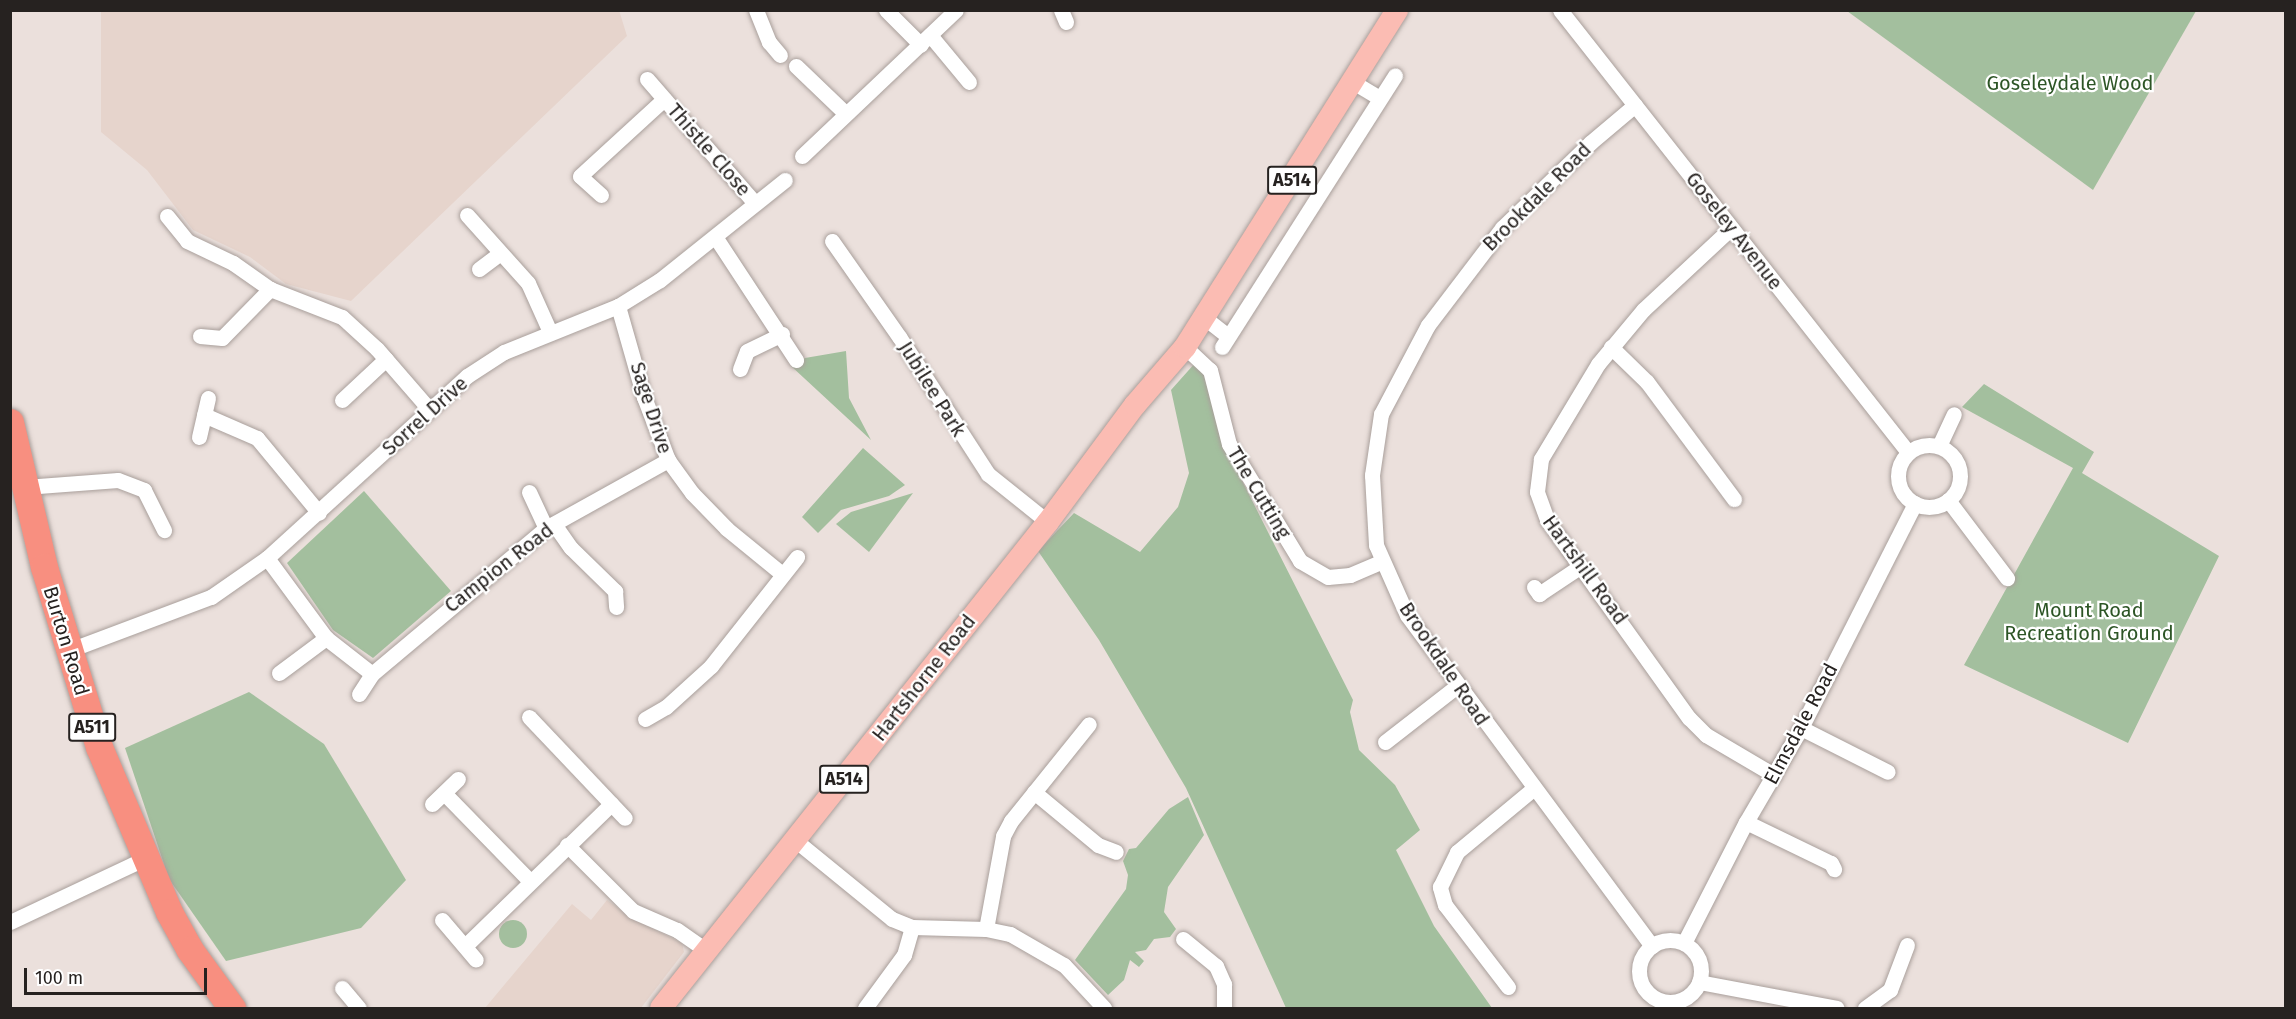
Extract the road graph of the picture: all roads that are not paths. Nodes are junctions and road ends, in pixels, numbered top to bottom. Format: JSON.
{"nodes":[{"id":1,"x":756,"y":10,"type":"edge"},
{"id":2,"x":886,"y":10,"type":"edge"},
{"id":3,"x":956,"y":10,"type":"edge"},
{"id":4,"x":1397,"y":10,"type":"edge"},
{"id":5,"x":1560,"y":10,"type":"edge"},
{"id":6,"x":926,"y":40,"type":"junction"},
{"id":7,"x":780,"y":55,"type":"dead end"},
{"id":8,"x":796,"y":66,"type":"dead end"},
{"id":9,"x":1395,"y":75,"type":"dead end"},
{"id":10,"x":647,"y":79,"type":"dead end"},
{"id":11,"x":969,"y":82,"type":"dead end"},
{"id":12,"x":1353,"y":82,"type":"junction"},
{"id":13,"x":1380,"y":98,"type":"junction"},
{"id":14,"x":664,"y":99,"type":"junction"},
{"id":15,"x":1635,"y":105,"type":"junction"},
{"id":16,"x":846,"y":114,"type":"junction"},
{"id":17,"x":802,"y":156,"type":"dead end"},
{"id":18,"x":785,"y":180,"type":"dead end"},
{"id":19,"x":601,"y":195,"type":"dead end"},
{"id":20,"x":754,"y":202,"type":"junction"},
{"id":21,"x":467,"y":215,"type":"dead end"},
{"id":22,"x":167,"y":216,"type":"dead end"},
{"id":23,"x":1731,"y":228,"type":"junction"},
{"id":24,"x":716,"y":238,"type":"junction"},
{"id":25,"x":832,"y":241,"type":"dead end"},
{"id":26,"x":499,"y":254,"type":"junction"},
{"id":27,"x":479,"y":269,"type":"dead end"},
{"id":28,"x":270,"y":289,"type":"junction"},
{"id":29,"x":618,"y":306,"type":"junction"},
{"id":30,"x":1206,"y":319,"type":"junction"},
{"id":31,"x":550,"y":332,"type":"junction"},
{"id":32,"x":782,"y":334,"type":"junction"},
{"id":33,"x":201,"y":336,"type":"dead end"},
{"id":34,"x":1185,"y":347,"type":"junction"},
{"id":35,"x":1611,"y":347,"type":"junction"},
{"id":36,"x":386,"y":359,"type":"junction"},
{"id":37,"x":796,"y":360,"type":"dead end"},
{"id":38,"x":740,"y":369,"type":"dead end"},
{"id":39,"x":208,"y":398,"type":"dead end"},
{"id":40,"x":342,"y":400,"type":"dead end"},
{"id":41,"x":429,"y":409,"type":"junction"},
{"id":42,"x":1954,"y":414,"type":"dead end"},
{"id":43,"x":204,"y":415,"type":"junction"},
{"id":44,"x":10,"y":422,"type":"edge"},
{"id":45,"x":199,"y":438,"type":"dead end"},
{"id":46,"x":1939,"y":446,"type":"junction"},
{"id":47,"x":1908,"y":452,"type":"junction"},
{"id":48,"x":15,"y":460,"type":"edge"},
{"id":49,"x":668,"y":460,"type":"junction"},
{"id":50,"x":25,"y":487,"type":"junction"},
{"id":51,"x":529,"y":492,"type":"dead end"},
{"id":52,"x":1734,"y":499,"type":"dead end"},
{"id":53,"x":1948,"y":500,"type":"junction"},
{"id":54,"x":1915,"y":503,"type":"junction"},
{"id":55,"x":319,"y":513,"type":"junction"},
{"id":56,"x":1048,"y":522,"type":"junction"},
{"id":57,"x":550,"y":526,"type":"junction"},
{"id":58,"x":164,"y":530,"type":"dead end"},
{"id":59,"x":797,"y":557,"type":"dead end"},
{"id":60,"x":267,"y":558,"type":"junction"},
{"id":61,"x":1381,"y":562,"type":"junction"},
{"id":62,"x":1581,"y":566,"type":"junction"},
{"id":63,"x":781,"y":573,"type":"junction"},
{"id":64,"x":2007,"y":578,"type":"dead end"},
{"id":65,"x":1534,"y":587,"type":"dead end"},
{"id":66,"x":616,"y":607,"type":"dead end"},
{"id":67,"x":326,"y":638,"type":"junction"},
{"id":68,"x":67,"y":651,"type":"junction"},
{"id":69,"x":279,"y":673,"type":"dead end"},
{"id":70,"x":372,"y":674,"type":"junction"},
{"id":71,"x":1456,"y":686,"type":"junction"},
{"id":72,"x":359,"y":694,"type":"dead end"},
{"id":73,"x":529,"y":717,"type":"dead end"},
{"id":74,"x":645,"y":719,"type":"dead end"},
{"id":75,"x":1089,"y":724,"type":"dead end"},
{"id":76,"x":1801,"y":728,"type":"junction"},
{"id":77,"x":1077,"y":741,"type":"junction"},
{"id":78,"x":1385,"y":742,"type":"dead end"},
{"id":79,"x":1089,"y":751,"type":"dead end"},
{"id":80,"x":1888,"y":772,"type":"dead end"},
{"id":81,"x":1774,"y":775,"type":"junction"},
{"id":82,"x":458,"y":779,"type":"dead end"},
{"id":83,"x":1533,"y":789,"type":"junction"},
{"id":84,"x":1034,"y":792,"type":"junction"},
{"id":85,"x":444,"y":793,"type":"junction"},
{"id":86,"x":432,"y":804,"type":"dead end"},
{"id":87,"x":610,"y":804,"type":"junction"},
{"id":88,"x":625,"y":818,"type":"dead end"},
{"id":89,"x":1746,"y":822,"type":"junction"},
{"id":90,"x":795,"y":840,"type":"junction"},
{"id":91,"x":567,"y":845,"type":"junction"},
{"id":92,"x":1116,"y":852,"type":"dead end"},
{"id":93,"x":144,"y":860,"type":"junction"},
{"id":94,"x":1834,"y":869,"type":"dead end"},
{"id":95,"x":530,"y":881,"type":"junction"},
{"id":96,"x":442,"y":920,"type":"dead end"},
{"id":97,"x":10,"y":922,"type":"edge"},
{"id":98,"x":912,"y":927,"type":"junction"},
{"id":99,"x":986,"y":929,"type":"junction"},
{"id":100,"x":1183,"y":939,"type":"dead end"},
{"id":101,"x":1684,"y":943,"type":"junction"},
{"id":102,"x":1907,"y":945,"type":"dead end"},
{"id":103,"x":465,"y":946,"type":"junction"},
{"id":104,"x":1652,"y":946,"type":"junction"},
{"id":105,"x":707,"y":951,"type":"junction"},
{"id":106,"x":476,"y":960,"type":"dead end"},
{"id":107,"x":1699,"y":982,"type":"junction"},
{"id":108,"x":1508,"y":987,"type":"dead end"},
{"id":109,"x":1653,"y":1003,"type":"edge"},
{"id":110,"x":668,"y":1006,"type":"edge"},
{"id":111,"x":232,"y":1008,"type":"edge"},
{"id":112,"x":865,"y":1008,"type":"edge"},
{"id":113,"x":1104,"y":1008,"type":"edge"},
{"id":114,"x":1224,"y":1008,"type":"edge"},
{"id":115,"x":1838,"y":1008,"type":"edge"},
{"id":116,"x":1865,"y":1008,"type":"edge"}],
"edges":[{"from":1,"to":7,"type":"street"},
{"from":2,"to":6,"type":"street"},
{"from":3,"to":6,"type":"street"},
{"from":4,"to":12,"type":"main road","number":"A514"},
{"from":5,"to":15,"type":"street","name":"Goseley Avenue"},
{"from":6,"to":11,"type":"street"},
{"from":6,"to":16,"type":"street"},
{"from":8,"to":16,"type":"street"},
{"from":9,"to":13,"type":"street"},
{"from":10,"to":14,"type":"street","name":"Thistle Close"},
{"from":12,"to":13,"type":"street"},
{"from":12,"to":30,"type":"main road","number":"A514"},
{"from":13,"to":30,"type":"street"},
{"from":14,"to":19,"type":"street","name":"Thistle Close"},
{"from":14,"to":20,"type":"street","name":"Thistle Close"},
{"from":15,"to":23,"type":"street","name":"Goseley Avenue"},
{"from":15,"to":61,"type":"street","name":"Brookdale Road"},
{"from":16,"to":17,"type":"street"},
{"from":18,"to":20,"type":"street","name":"Sorrel Drive"},
{"from":20,"to":24,"type":"street","name":"Sorrel Drive"},
{"from":21,"to":26,"type":"street"},
{"from":22,"to":28,"type":"street"},
{"from":23,"to":35,"type":"street","name":"Hartshill Road"},
{"from":23,"to":47,"type":"street","name":"Goseley Avenue"},
{"from":24,"to":29,"type":"street","name":"Sorrel Drive"},
{"from":24,"to":32,"type":"street"},
{"from":25,"to":56,"type":"street","name":"Jubilee Park"},
{"from":26,"to":27,"type":"street"},
{"from":26,"to":31,"type":"street"},
{"from":28,"to":33,"type":"street"},
{"from":28,"to":36,"type":"street"},
{"from":29,"to":31,"type":"street","name":"Sorrel Drive"},
{"from":29,"to":49,"type":"street","name":"Sage Drive"},
{"from":30,"to":34,"type":"main road","number":"A514"},
{"from":31,"to":41,"type":"street","name":"Sorrel Drive"},
{"from":32,"to":37,"type":"street"},
{"from":32,"to":38,"type":"street"},
{"from":34,"to":56,"type":"main road","name":"Hartshorne Road","number":"A514"},
{"from":34,"to":61,"type":"street","name":"The Cutting"},
{"from":35,"to":52,"type":"street"},
{"from":35,"to":62,"type":"street","name":"Hartshill Road"},
{"from":36,"to":40,"type":"street"},
{"from":36,"to":41,"type":"street"},
{"from":39,"to":43,"type":"street"},
{"from":41,"to":55,"type":"street","name":"Sorrel Drive"},
{"from":42,"to":46,"type":"street"},
{"from":43,"to":45,"type":"street"},
{"from":43,"to":55,"type":"street"},
{"from":44,"to":48,"type":"highway","name":"Burton Road","number":"A511"},
{"from":46,"to":47,"type":"street"},
{"from":46,"to":53,"type":"street"},
{"from":47,"to":54,"type":"street"},
{"from":48,"to":50,"type":"highway","name":"Burton Road","number":"A511"},
{"from":49,"to":57,"type":"street","name":"Campion Road"},
{"from":49,"to":63,"type":"street","name":"Sage Drive"},
{"from":50,"to":58,"type":"street"},
{"from":50,"to":68,"type":"highway","name":"Burton Road","number":"A511"},
{"from":51,"to":57,"type":"street"},
{"from":53,"to":54,"type":"street"},
{"from":53,"to":64,"type":"street"},
{"from":54,"to":76,"type":"street","name":"Elmsdale Road"},
{"from":55,"to":60,"type":"street","name":"Sorrel Drive"},
{"from":56,"to":90,"type":"main road","name":"Hartshorne Road","number":"A514"},
{"from":57,"to":66,"type":"street"},
{"from":57,"to":70,"type":"street","name":"Campion Road"},
{"from":59,"to":63,"type":"street"},
{"from":60,"to":67,"type":"street"},
{"from":60,"to":68,"type":"street","name":"Sorrel Drive"},
{"from":61,"to":71,"type":"street","name":"Brookdale Road"},
{"from":62,"to":65,"type":"street"},
{"from":62,"to":81,"type":"street","name":"Hartshill Road"},
{"from":63,"to":74,"type":"street"},
{"from":67,"to":69,"type":"street"},
{"from":67,"to":70,"type":"street"},
{"from":68,"to":93,"type":"highway","name":"Burton Road","number":"A511"},
{"from":70,"to":72,"type":"street","name":"Campion Road"},
{"from":71,"to":78,"type":"street"},
{"from":71,"to":83,"type":"street","name":"Brookdale Road"},
{"from":73,"to":87,"type":"street"},
{"from":75,"to":77,"type":"street"},
{"from":76,"to":80,"type":"street"},
{"from":76,"to":81,"type":"street","name":"Elmsdale Road"},
{"from":77,"to":79,"type":"street"},
{"from":77,"to":84,"type":"street"},
{"from":81,"to":89,"type":"street","name":"Elmsdale Road"},
{"from":82,"to":85,"type":"street"},
{"from":83,"to":104,"type":"street","name":"Brookdale Road"},
{"from":83,"to":108,"type":"street"},
{"from":84,"to":92,"type":"street"},
{"from":84,"to":99,"type":"street"},
{"from":85,"to":86,"type":"street"},
{"from":85,"to":95,"type":"street"},
{"from":87,"to":88,"type":"street"},
{"from":87,"to":91,"type":"street"},
{"from":89,"to":94,"type":"street"},
{"from":89,"to":101,"type":"street","name":"Elmsdale Road"},
{"from":90,"to":98,"type":"street"},
{"from":90,"to":105,"type":"main road","name":"Hartshorne Road","number":"A514"},
{"from":91,"to":95,"type":"street"},
{"from":91,"to":105,"type":"street"},
{"from":93,"to":97,"type":"street"},
{"from":93,"to":111,"type":"highway","name":"Burton Road","number":"A511"},
{"from":95,"to":103,"type":"street"},
{"from":96,"to":103,"type":"street"},
{"from":98,"to":99,"type":"street"},
{"from":98,"to":112,"type":"street"},
{"from":99,"to":113,"type":"street"},
{"from":100,"to":114,"type":"street"},
{"from":101,"to":104,"type":"street"},
{"from":101,"to":107,"type":"street"},
{"from":102,"to":116,"type":"street"},
{"from":103,"to":106,"type":"street"},
{"from":104,"to":109,"type":"street"},
{"from":105,"to":110,"type":"main road","name":"Hartshorne Road","number":"A514"},
{"from":107,"to":109,"type":"street"},
{"from":107,"to":115,"type":"street"}]}
